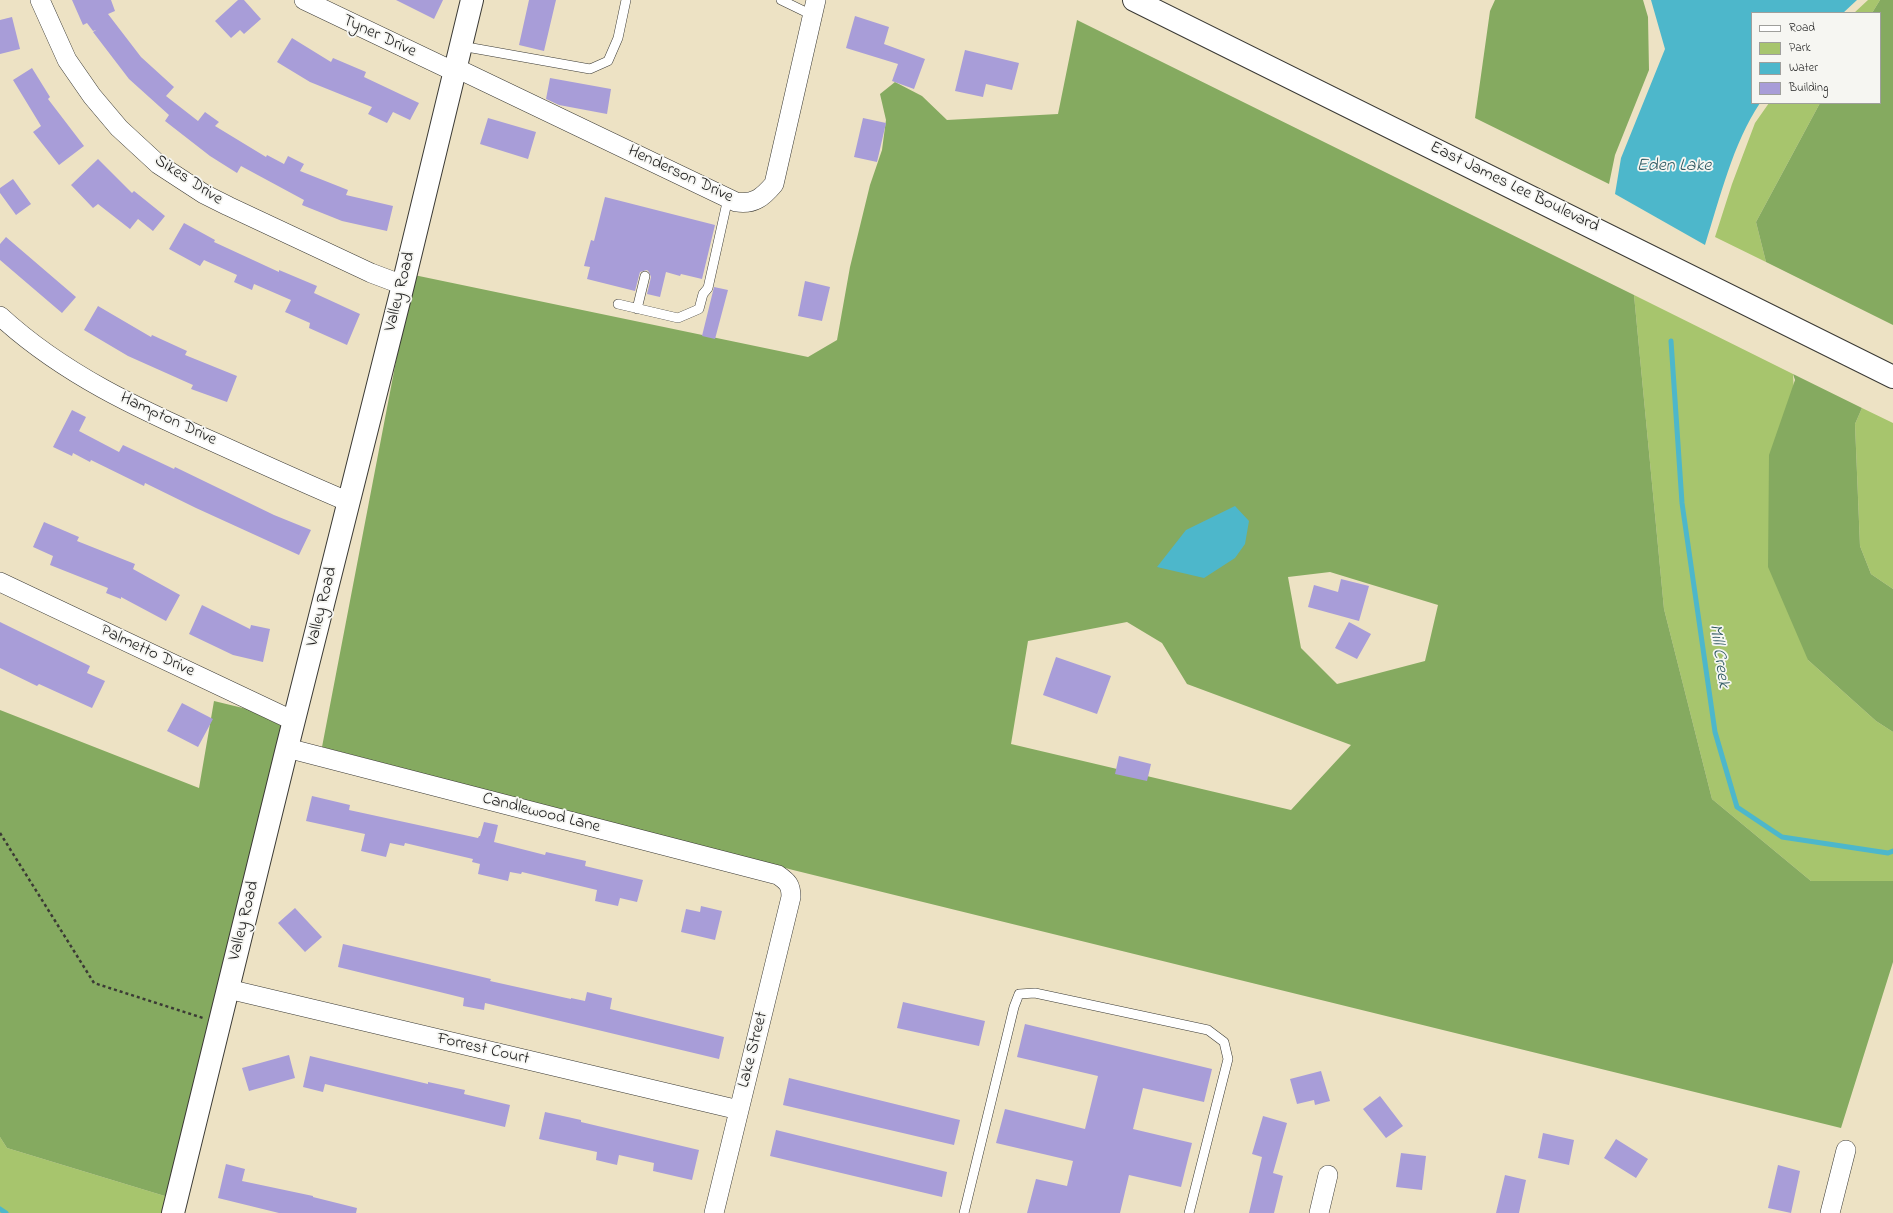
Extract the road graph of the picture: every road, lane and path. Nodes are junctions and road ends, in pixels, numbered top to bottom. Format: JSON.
{"nodes":[{"id":1,"x":40,"y":0,"type":"edge"},
{"id":2,"x":304,"y":0,"type":"edge"},
{"id":3,"x":472,"y":0,"type":"edge"},
{"id":4,"x":626,"y":0,"type":"edge"},
{"id":5,"x":781,"y":0,"type":"edge"},
{"id":6,"x":1134,"y":0,"type":"edge"},
{"id":7,"x":814,"y":8,"type":"edge"},
{"id":8,"x":461,"y":46,"type":"junction"},
{"id":9,"x":456,"y":70,"type":"junction"},
{"id":10,"x":728,"y":198,"type":"junction"},
{"id":11,"x":645,"y":276,"type":"dead end"},
{"id":12,"x":403,"y":285,"type":"junction"},
{"id":13,"x":618,"y":304,"type":"dead end"},
{"id":14,"x":637,"y":309,"type":"junction"},
{"id":15,"x":0,"y":316,"type":"edge"},
{"id":16,"x":1893,"y":377,"type":"edge"},
{"id":17,"x":349,"y":502,"type":"junction"},
{"id":18,"x":0,"y":582,"type":"edge"},
{"id":19,"x":294,"y":721,"type":"junction"},
{"id":20,"x":287,"y":748,"type":"junction"},
{"id":21,"x":0,"y":833,"type":"edge"},
{"id":22,"x":791,"y":887,"type":"joint"},
{"id":23,"x":228,"y":989,"type":"junction"},
{"id":24,"x":220,"y":1023,"type":"junction"},
{"id":25,"x":739,"y":1110,"type":"junction"},
{"id":26,"x":1846,"y":1150,"type":"dead end"},
{"id":27,"x":1328,"y":1175,"type":"dead end"},
{"id":28,"x":173,"y":1213,"type":"edge"},
{"id":29,"x":714,"y":1213,"type":"edge"},
{"id":30,"x":964,"y":1213,"type":"edge"},
{"id":31,"x":1189,"y":1213,"type":"edge"},
{"id":32,"x":1319,"y":1213,"type":"edge"},
{"id":33,"x":1830,"y":1213,"type":"edge"}],
"edges":[{"from":1,"to":12,"type":"street","name":"Sikes Drive"},
{"from":2,"to":9,"type":"street","name":"Tyner Drive"},
{"from":3,"to":8,"type":"street","name":"Valley Road"},
{"from":4,"to":8,"type":"lane"},
{"from":5,"to":7,"type":"lane"},
{"from":6,"to":16,"type":"street","name":"East James Lee Boulevard"},
{"from":7,"to":10,"type":"street","name":"Henderson Drive"},
{"from":8,"to":9,"type":"street","name":"Valley Road"},
{"from":9,"to":10,"type":"street","name":"Henderson Drive"},
{"from":9,"to":12,"type":"street","name":"Valley Road"},
{"from":10,"to":14,"type":"lane"},
{"from":11,"to":14,"type":"lane"},
{"from":12,"to":17,"type":"street","name":"Valley Road"},
{"from":13,"to":14,"type":"lane"},
{"from":15,"to":17,"type":"street","name":"Hampton Drive"},
{"from":17,"to":19,"type":"street","name":"Valley Road"},
{"from":18,"to":19,"type":"street","name":"Palmetto Drive"},
{"from":19,"to":20,"type":"street","name":"Valley Road"},
{"from":20,"to":22,"type":"street","name":"Candlewood Lane"},
{"from":20,"to":23,"type":"street","name":"Valley Road"},
{"from":21,"to":24,"type":"path"},
{"from":22,"to":25,"type":"street","name":"Lake Street"},
{"from":23,"to":24,"type":"street","name":"Valley Road"},
{"from":23,"to":25,"type":"street","name":"Forrest Court"},
{"from":24,"to":28,"type":"street","name":"Valley Road"},
{"from":25,"to":29,"type":"street","name":"Lake Street"},
{"from":26,"to":33,"type":"street"},
{"from":27,"to":32,"type":"street"},
{"from":30,"to":31,"type":"lane"}]}
